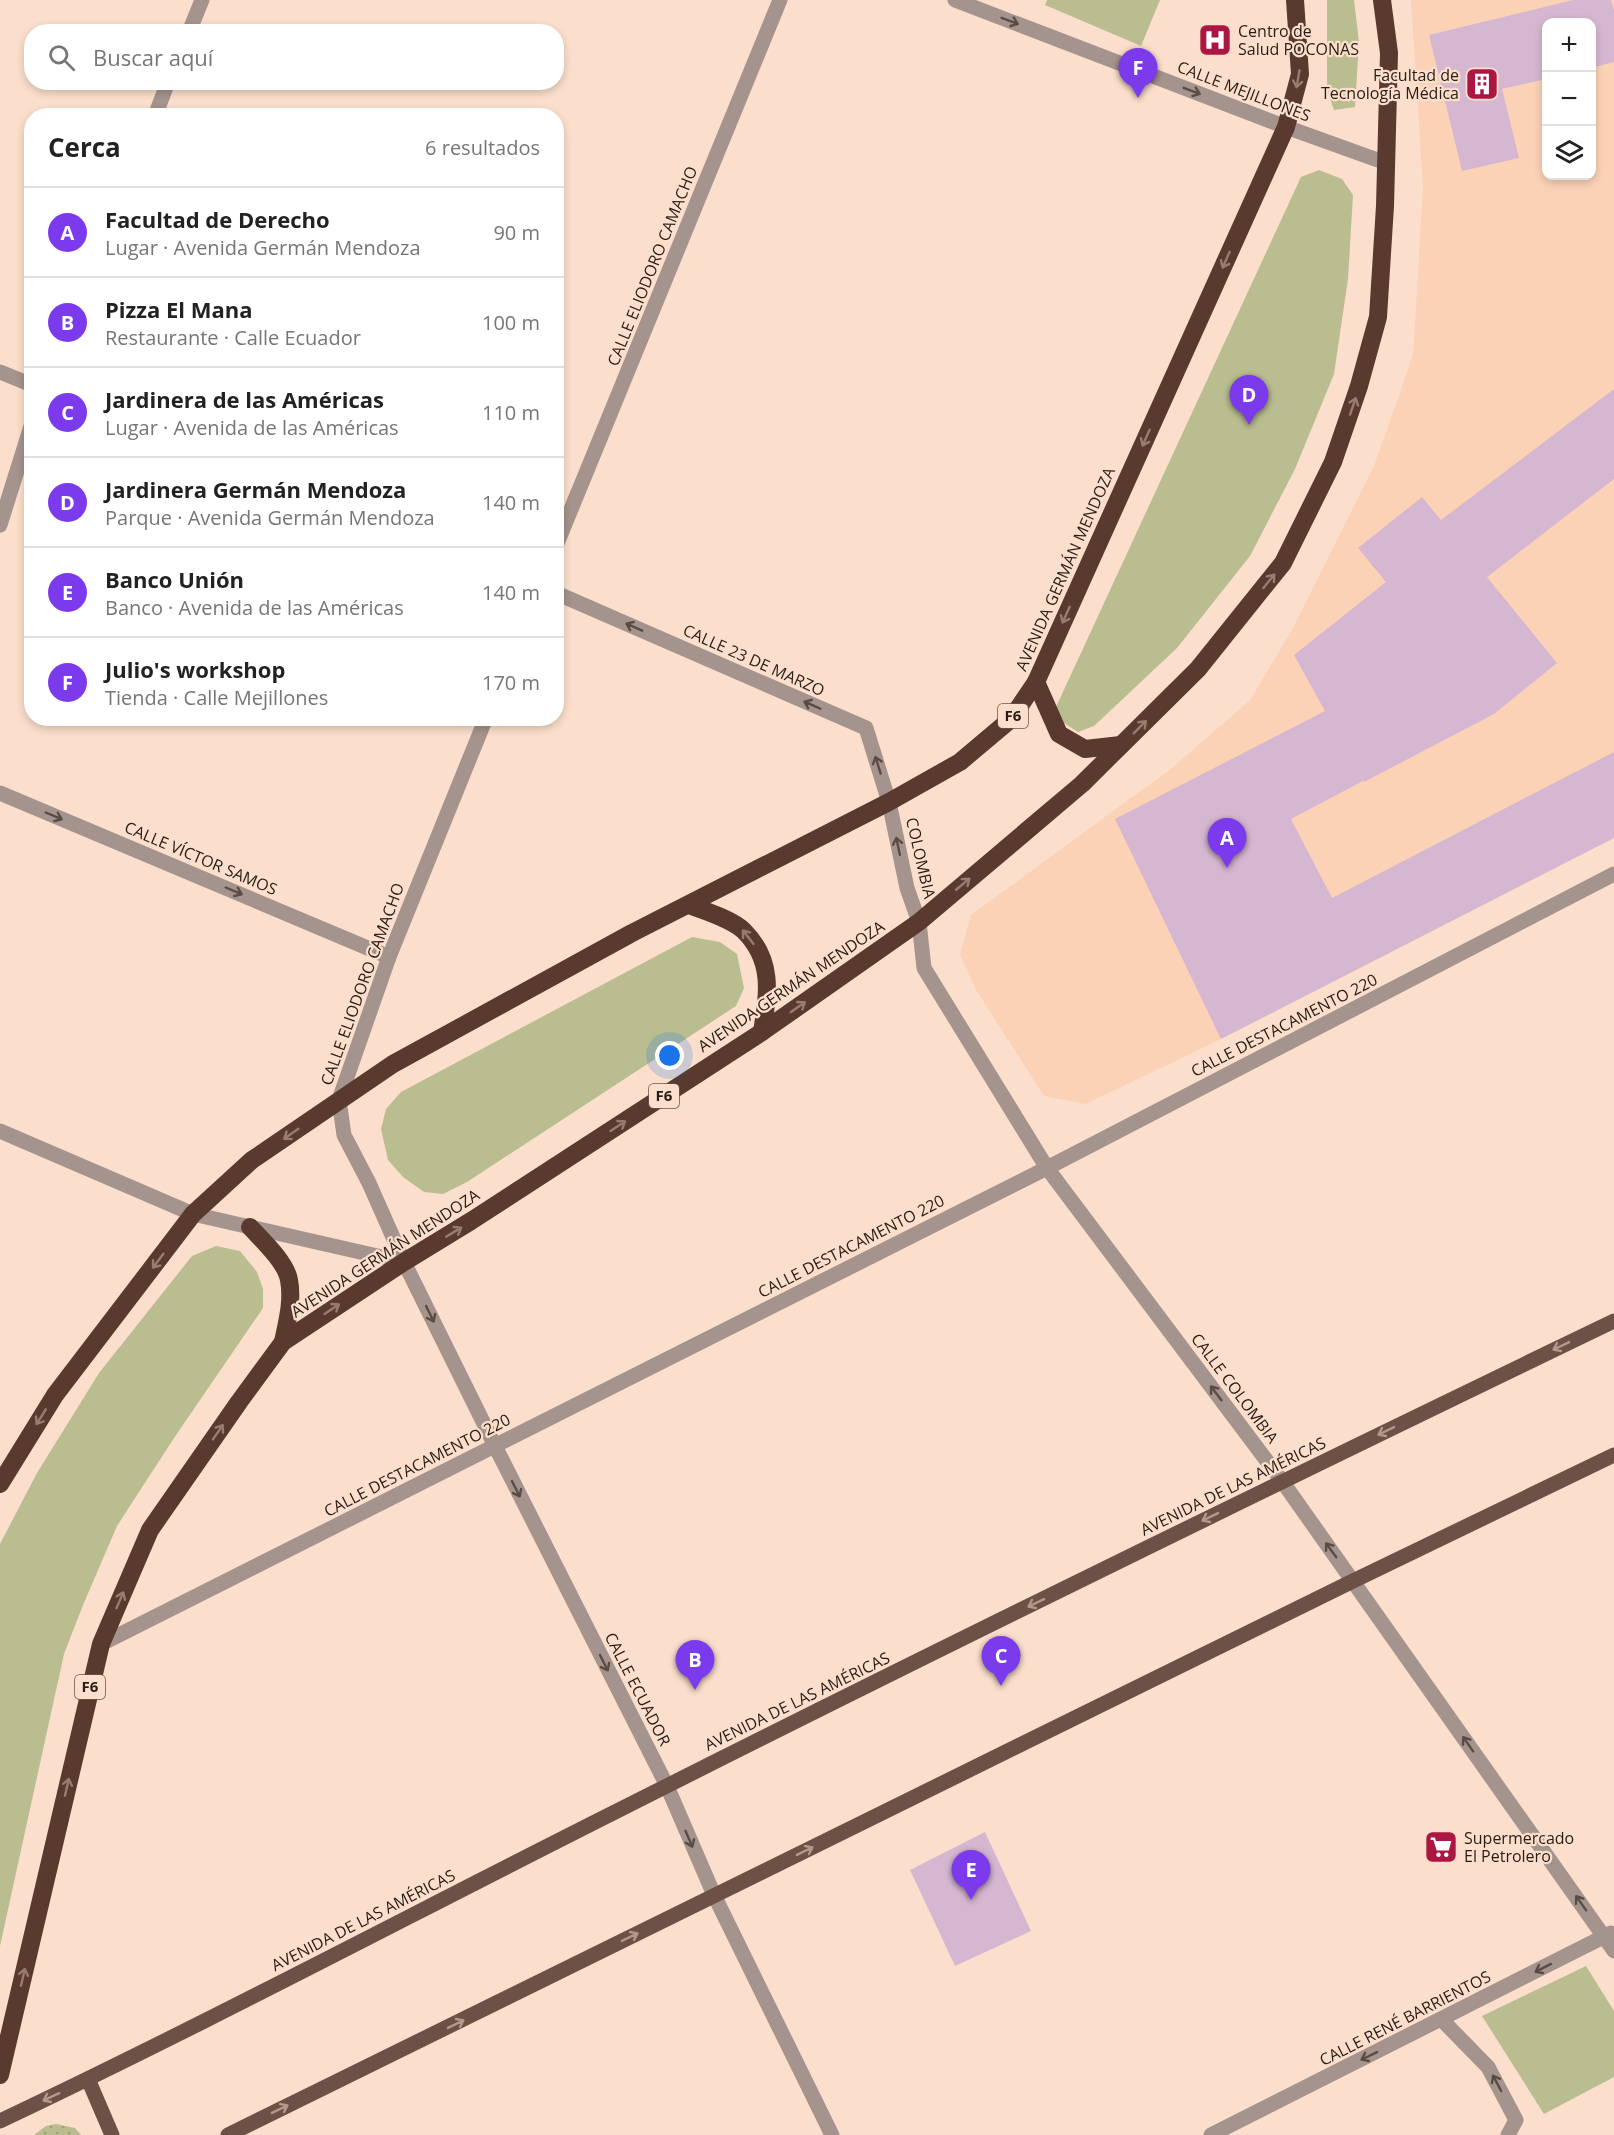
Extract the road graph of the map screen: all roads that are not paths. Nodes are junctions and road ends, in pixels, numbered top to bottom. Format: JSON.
{"nodes":[{"id":1,"x":202,"y":0,"type":"edge"},
{"id":2,"x":780,"y":0,"type":"edge"},
{"id":3,"x":955,"y":0,"type":"edge"},
{"id":4,"x":1295,"y":0,"type":"edge"},
{"id":5,"x":1382,"y":0,"type":"edge"},
{"id":6,"x":192,"y":24,"type":"edge"},
{"id":7,"x":165,"y":90,"type":"edge"},
{"id":8,"x":158,"y":108,"type":"edge"},
{"id":9,"x":1286,"y":127,"type":"junction"},
{"id":10,"x":1386,"y":162,"type":"junction"},
{"id":11,"x":0,"y":372,"type":"edge"},
{"id":12,"x":24,"y":382,"type":"edge"},
{"id":13,"x":24,"y":448,"type":"edge"},
{"id":14,"x":0,"y":525,"type":"edge"},
{"id":15,"x":564,"y":526,"type":"edge"},
{"id":16,"x":564,"y":596,"type":"edge"},
{"id":17,"x":1036,"y":682,"type":"junction"},
{"id":18,"x":483,"y":726,"type":"edge"},
{"id":19,"x":1121,"y":745,"type":"junction"},
{"id":20,"x":0,"y":793,"type":"edge"},
{"id":21,"x":889,"y":802,"type":"junction"},
{"id":22,"x":1614,"y":874,"type":"edge"},
{"id":23,"x":690,"y":905,"type":"junction"},
{"id":24,"x":919,"y":922,"type":"junction"},
{"id":25,"x":388,"y":957,"type":"junction"},
{"id":26,"x":762,"y":1032,"type":"junction"},
{"id":27,"x":339,"y":1100,"type":"junction"},
{"id":28,"x":0,"y":1131,"type":"edge"},
{"id":29,"x":1047,"y":1168,"type":"junction"},
{"id":30,"x":193,"y":1214,"type":"junction"},
{"id":31,"x":250,"y":1227,"type":"junction"},
{"id":32,"x":404,"y":1262,"type":"junction"},
{"id":33,"x":1614,"y":1321,"type":"edge"},
{"id":34,"x":283,"y":1342,"type":"junction"},
{"id":35,"x":495,"y":1446,"type":"junction"},
{"id":36,"x":1614,"y":1455,"type":"edge"},
{"id":37,"x":1282,"y":1481,"type":"junction"},
{"id":38,"x":0,"y":1484,"type":"edge"},
{"id":39,"x":1353,"y":1581,"type":"junction"},
{"id":40,"x":101,"y":1644,"type":"junction"},
{"id":41,"x":667,"y":1786,"type":"junction"},
{"id":42,"x":714,"y":1895,"type":"junction"},
{"id":43,"x":1609,"y":1934,"type":"edge"},
{"id":44,"x":1614,"y":1951,"type":"edge"},
{"id":45,"x":1442,"y":2020,"type":"junction"},
{"id":46,"x":7,"y":2023,"type":"edge"},
{"id":47,"x":0,"y":2075,"type":"edge"},
{"id":48,"x":88,"y":2079,"type":"junction"},
{"id":49,"x":0,"y":2121,"type":"edge"},
{"id":50,"x":112,"y":2135,"type":"edge"},
{"id":51,"x":228,"y":2135,"type":"edge"},
{"id":52,"x":832,"y":2135,"type":"edge"},
{"id":53,"x":1211,"y":2135,"type":"edge"},
{"id":54,"x":1508,"y":2135,"type":"edge"}],
"edges":[{"from":1,"to":6,"type":"street"},
{"from":2,"to":15,"type":"street","name":"CALLE ELIODORO CAMACHO"},
{"from":3,"to":9,"type":"street","name":"CALLE MEJILLONES","one_way":true},
{"from":4,"to":9,"type":"highway","name":"AVENIDA GERMÁN MENDOZA","number":"F6","one_way":true},
{"from":5,"to":10,"type":"highway","name":"AVENIDA GERMÁN MENDOZA","number":"F6"},
{"from":7,"to":8,"type":"street"},
{"from":9,"to":10,"type":"street","name":"CALLE MEJILLONES"},
{"from":9,"to":17,"type":"highway","name":"AVENIDA GERMÁN MENDOZA","number":"F6","one_way":true},
{"from":19,"to":10,"type":"highway","name":"AVENIDA GERMÁN MENDOZA","number":"F6","one_way":true},
{"from":11,"to":12,"type":"street"},
{"from":13,"to":14,"type":"street"},
{"from":21,"to":16,"type":"street","name":"CALLE 23 DE MARZO","one_way":true},
{"from":17,"to":19,"type":"highway"},
{"from":17,"to":21,"type":"highway","name":"AVENIDA GERMÁN MENDOZA","number":"F6"},
{"from":18,"to":25,"type":"street","name":"CALLE ELIODORO CAMACHO"},
{"from":24,"to":19,"type":"highway","name":"AVENIDA GERMÁN MENDOZA","number":"F6","one_way":true},
{"from":20,"to":25,"type":"street","name":"CALLE VÍCTOR SAMOS","one_way":true},
{"from":21,"to":23,"type":"highway","name":"AVENIDA GERMÁN MENDOZA","number":"F6"},
{"from":24,"to":21,"type":"street","name":"COLOMBIA","one_way":true},
{"from":22,"to":29,"type":"street","name":"CALLE DESTACAMENTO 220"},
{"from":26,"to":23,"type":"highway","one_way":true},
{"from":23,"to":27,"type":"highway","name":"AVENIDA GERMÁN MENDOZA","number":"F6"},
{"from":26,"to":24,"type":"highway","name":"AVENIDA GERMÁN MENDOZA","number":"F6","one_way":true},
{"from":24,"to":29,"type":"street","name":"CALLE COLOMBIA"},
{"from":25,"to":27,"type":"street","name":"CALLE ELIODORO CAMACHO"},
{"from":32,"to":26,"type":"highway","name":"AVENIDA GERMÁN MENDOZA","number":"F6","one_way":true},
{"from":27,"to":30,"type":"highway","name":"AVENIDA GERMÁN MENDOZA","number":"F6","one_way":true},
{"from":27,"to":32,"type":"street","name":"CALLE ELIODORO CAMACHO"},
{"from":28,"to":30,"type":"street"},
{"from":29,"to":35,"type":"street","name":"CALLE DESTACAMENTO 220"},
{"from":37,"to":29,"type":"street","name":"CALLE COLOMBIA","one_way":true},
{"from":30,"to":31,"type":"street"},
{"from":30,"to":38,"type":"highway","name":"AVENIDA GERMÁN MENDOZA","number":"F6","one_way":true},
{"from":31,"to":32,"type":"street"},
{"from":31,"to":34,"type":"highway"},
{"from":34,"to":32,"type":"highway","name":"AVENIDA GERMÁN MENDOZA","number":"F6","one_way":true},
{"from":32,"to":35,"type":"street","name":"CALLE ECUADOR","one_way":true},
{"from":33,"to":37,"type":"main road","name":"AVENIDA DE LAS AMÉRICAS","one_way":true},
{"from":40,"to":34,"type":"highway","name":"AVENIDA GERMÁN MENDOZA","number":"F6","one_way":true},
{"from":35,"to":40,"type":"street","name":"CALLE DESTACAMENTO 220"},
{"from":35,"to":41,"type":"street","name":"CALLE ECUADOR","one_way":true},
{"from":36,"to":39,"type":"main road"},
{"from":39,"to":37,"type":"street","name":"CALLE COLOMBIA","one_way":true},
{"from":37,"to":41,"type":"main road","name":"AVENIDA DE LAS AMÉRICAS","one_way":true},
{"from":42,"to":39,"type":"main road","one_way":true},
{"from":43,"to":39,"type":"street","name":"CALLE COLOMBIA","one_way":true},
{"from":46,"to":40,"type":"highway","name":"AVENIDA GERMÁN MENDOZA","number":"F6","one_way":true},
{"from":41,"to":42,"type":"street","name":"CALLE ECUADOR","one_way":true},
{"from":41,"to":48,"type":"main road","name":"AVENIDA DE LAS AMÉRICAS"},
{"from":51,"to":42,"type":"main road","one_way":true},
{"from":42,"to":52,"type":"street","name":"CALLE ECUADOR"},
{"from":43,"to":44,"type":"street","name":"CALLE COLOMBIA"},
{"from":43,"to":45,"type":"street","name":"CALLE RENÉ BARRIENTOS","one_way":true},
{"from":45,"to":53,"type":"street","name":"CALLE RENÉ BARRIENTOS","one_way":true},
{"from":54,"to":45,"type":"street","one_way":true},
{"from":46,"to":47,"type":"highway","name":"AVENIDA GERMÁN MENDOZA","number":"F6"},
{"from":48,"to":49,"type":"main road","name":"AVENIDA DE LAS AMÉRICAS","one_way":true},
{"from":48,"to":50,"type":"main road"}]}
